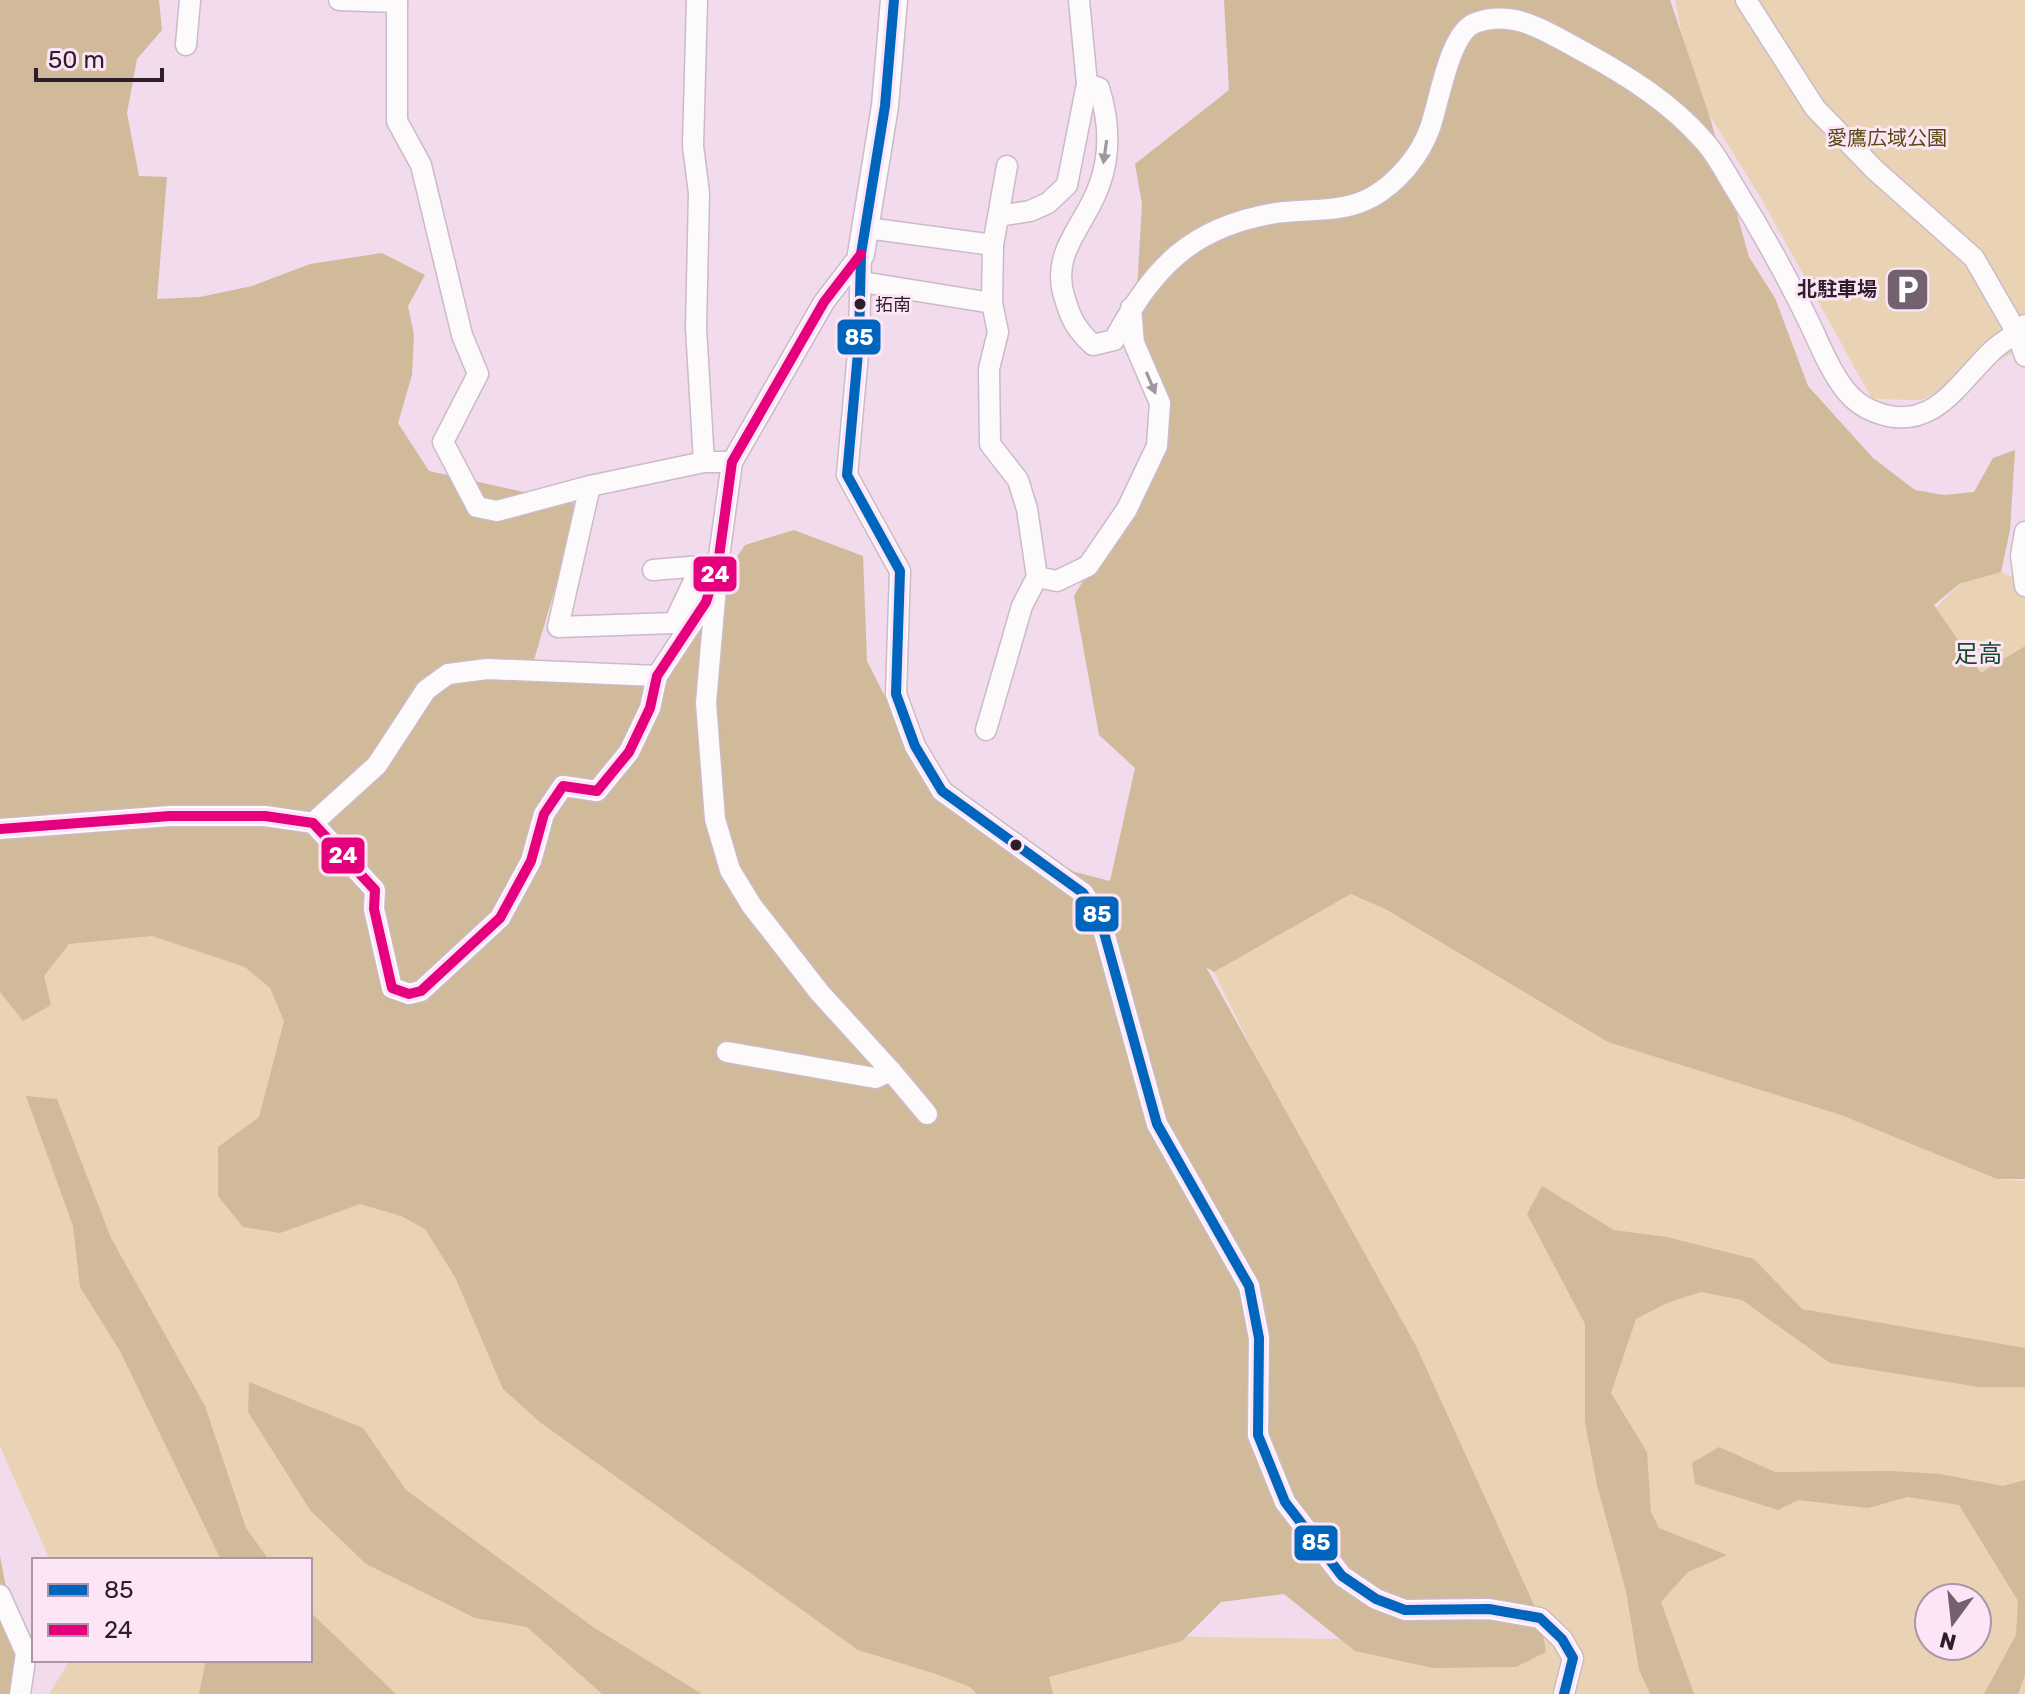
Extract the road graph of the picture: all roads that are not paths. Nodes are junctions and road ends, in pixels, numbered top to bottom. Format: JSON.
{"nodes":[{"id":1,"x":190,"y":0,"type":"edge"},
{"id":2,"x":339,"y":0,"type":"edge"},
{"id":3,"x":697,"y":0,"type":"edge"},
{"id":4,"x":894,"y":0,"type":"edge"},
{"id":5,"x":1079,"y":0,"type":"edge"},
{"id":6,"x":1746,"y":0,"type":"edge"},
{"id":7,"x":397,"y":1,"type":"edge"},
{"id":8,"x":186,"y":45,"type":"dead end"},
{"id":9,"x":1087,"y":84,"type":"junction"},
{"id":10,"x":1007,"y":166,"type":"dead end"},
{"id":11,"x":999,"y":216,"type":"junction"},
{"id":12,"x":867,"y":228,"type":"junction"},
{"id":13,"x":993,"y":245,"type":"junction"},
{"id":14,"x":861,"y":254,"type":"junction"},
{"id":15,"x":862,"y":282,"type":"junction"},
{"id":16,"x":992,"y":303,"type":"junction"},
{"id":17,"x":1131,"y":308,"type":"junction"},
{"id":18,"x":2021,"y":329,"type":"edge"},
{"id":19,"x":2025,"y":356,"type":"edge"},
{"id":20,"x":704,"y":462,"type":"junction"},
{"id":21,"x":732,"y":462,"type":"junction"},
{"id":22,"x":590,"y":486,"type":"junction"},
{"id":23,"x":2025,"y":532,"type":"edge"},
{"id":24,"x":709,"y":565,"type":"junction"},
{"id":25,"x":653,"y":570,"type":"dead end"},
{"id":26,"x":1037,"y":577,"type":"junction"},
{"id":27,"x":2025,"y":586,"type":"edge"},
{"id":28,"x":657,"y":676,"type":"junction"},
{"id":29,"x":986,"y":730,"type":"dead end"},
{"id":30,"x":313,"y":823,"type":"junction"},
{"id":31,"x":0,"y":829,"type":"edge"},
{"id":32,"x":727,"y":1052,"type":"dead end"},
{"id":33,"x":891,"y":1071,"type":"junction"},
{"id":34,"x":927,"y":1114,"type":"dead end"},
{"id":35,"x":0,"y":1595,"type":"edge"},
{"id":36,"x":20,"y":1694,"type":"edge"},
{"id":37,"x":1564,"y":1694,"type":"edge"}],
"edges":[{"from":1,"to":8,"type":"street"},
{"from":2,"to":7,"type":"street"},
{"from":3,"to":20,"type":"street"},
{"from":4,"to":12,"type":"main road"},
{"from":5,"to":9,"type":"street"},
{"from":6,"to":18,"type":"street"},
{"from":7,"to":22,"type":"street"},
{"from":9,"to":11,"type":"street"},
{"from":9,"to":17,"type":"street","one_way":true},
{"from":10,"to":11,"type":"street"},
{"from":11,"to":13,"type":"street"},
{"from":12,"to":13,"type":"street"},
{"from":12,"to":14,"type":"main road"},
{"from":13,"to":16,"type":"street"},
{"from":14,"to":15,"type":"street"},
{"from":14,"to":21,"type":"street"},
{"from":15,"to":16,"type":"street"},
{"from":15,"to":37,"type":"street"},
{"from":16,"to":26,"type":"street"},
{"from":17,"to":18,"type":"street"},
{"from":17,"to":26,"type":"street","one_way":true},
{"from":18,"to":19,"type":"street"},
{"from":20,"to":21,"type":"street"},
{"from":20,"to":22,"type":"street"},
{"from":21,"to":24,"type":"street"},
{"from":22,"to":24,"type":"street"},
{"from":23,"to":27,"type":"street"},
{"from":24,"to":25,"type":"street"},
{"from":24,"to":28,"type":"street"},
{"from":24,"to":33,"type":"street"},
{"from":26,"to":29,"type":"street"},
{"from":28,"to":30,"type":"street"},
{"from":28,"to":30,"type":"street"},
{"from":30,"to":31,"type":"street"},
{"from":32,"to":33,"type":"street"},
{"from":33,"to":34,"type":"street"},
{"from":35,"to":36,"type":"street"}]}
